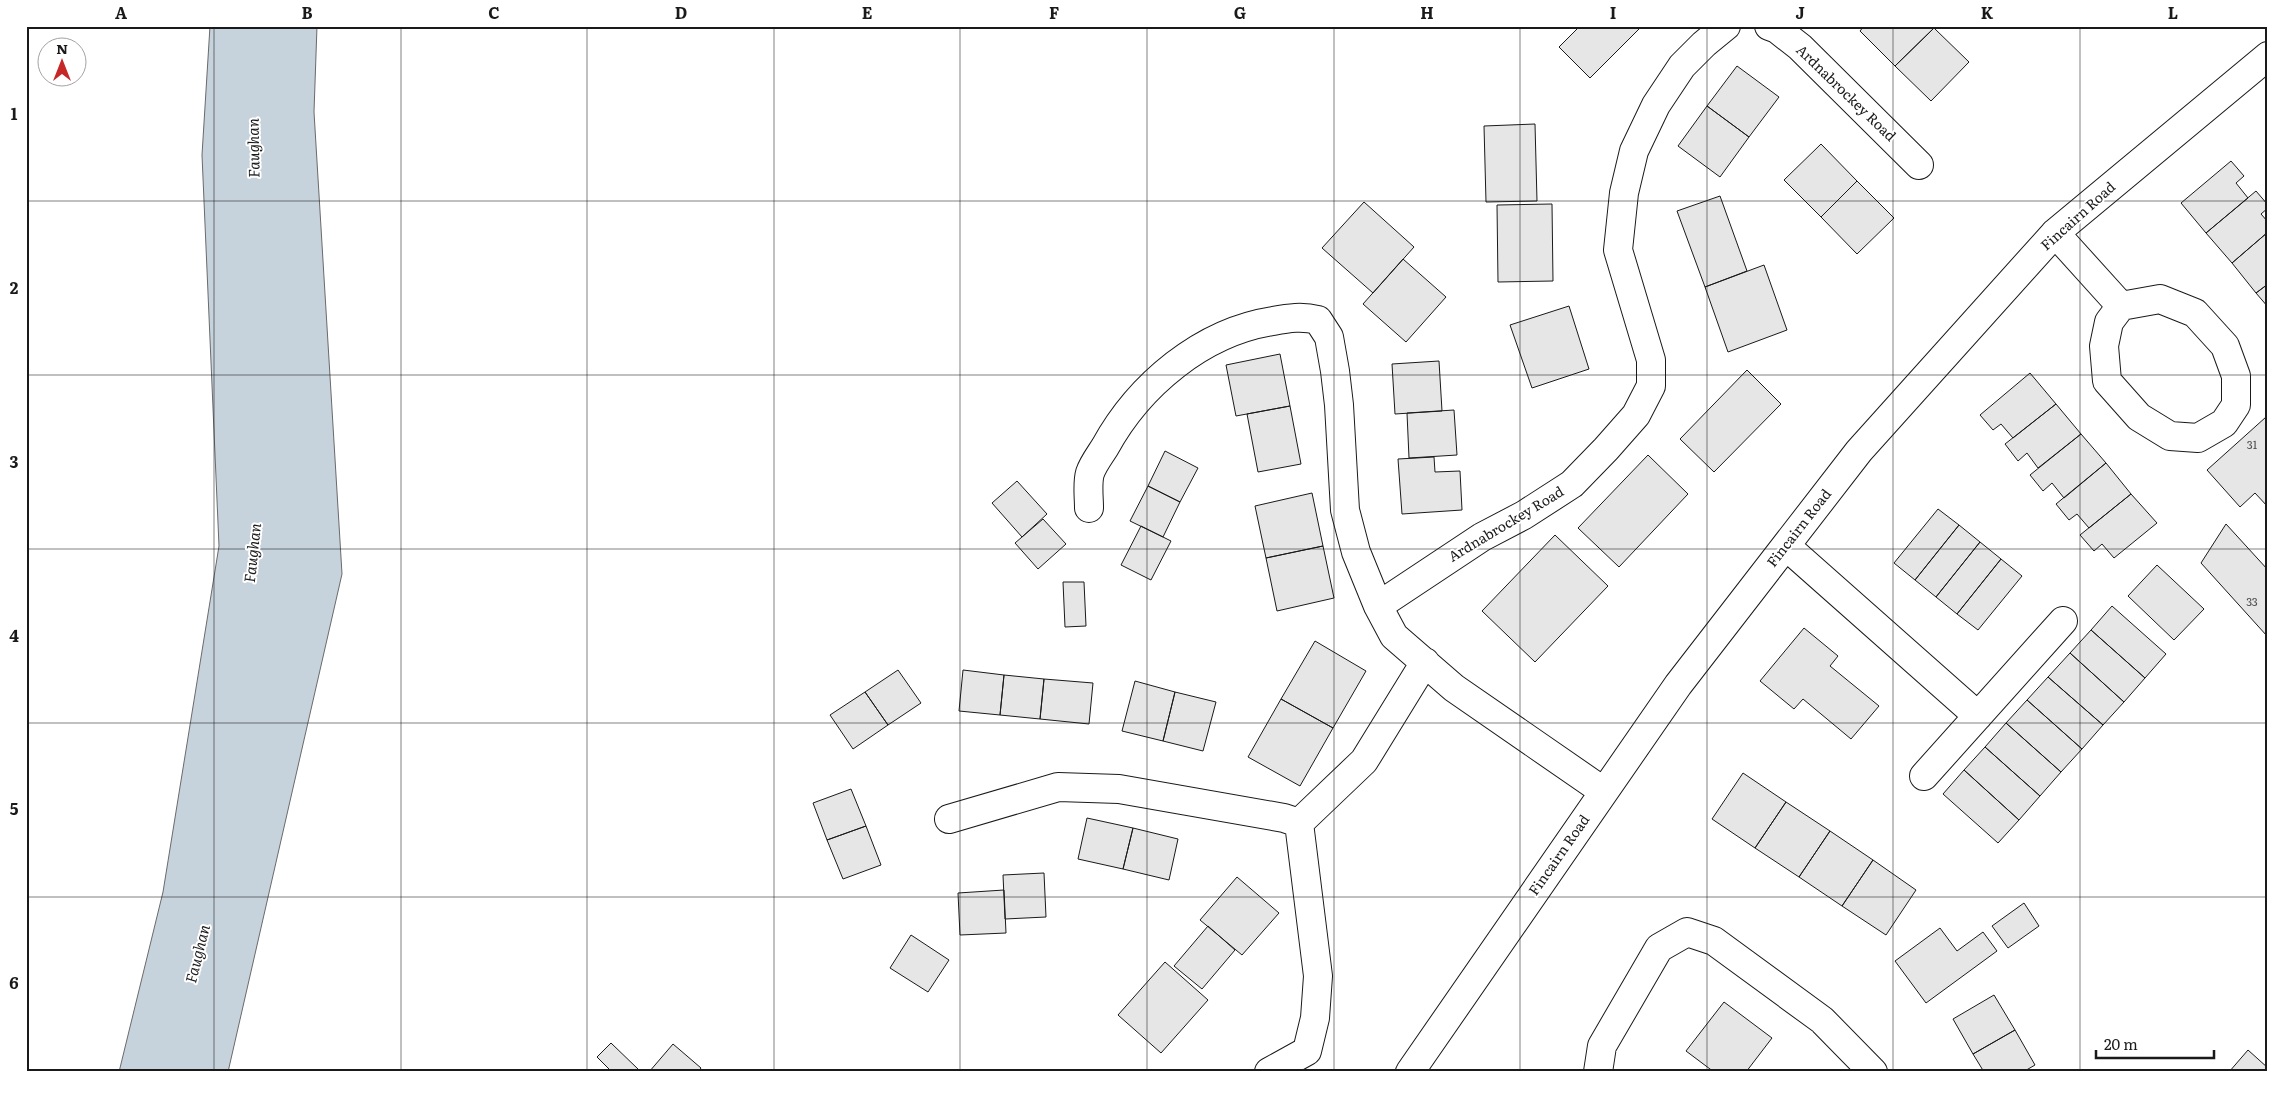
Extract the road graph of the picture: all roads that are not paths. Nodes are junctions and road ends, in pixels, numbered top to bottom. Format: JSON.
{"nodes":[{"id":1,"x":1726,"y":26,"type":"edge"},
{"id":2,"x":1769,"y":26,"type":"edge"},
{"id":3,"x":2268,"y":56,"type":"edge"},
{"id":4,"x":1919,"y":165,"type":"dead end"},
{"id":5,"x":2055,"y":232,"type":"junction"},
{"id":6,"x":2121,"y":306,"type":"junction"},
{"id":7,"x":1088,"y":508,"type":"dead end"},
{"id":8,"x":1786,"y":546,"type":"junction"},
{"id":9,"x":1378,"y":606,"type":"junction"},
{"id":10,"x":2063,"y":621,"type":"dead end"},
{"id":11,"x":1425,"y":662,"type":"junction"},
{"id":12,"x":1978,"y":716,"type":"junction"},
{"id":13,"x":1924,"y":776,"type":"dead end"},
{"id":14,"x":1603,"y":791,"type":"junction"},
{"id":15,"x":949,"y":819,"type":"dead end"},
{"id":16,"x":1299,"y":824,"type":"junction"},
{"id":17,"x":1269,"y":1072,"type":"edge"},
{"id":18,"x":1410,"y":1072,"type":"edge"},
{"id":19,"x":1598,"y":1072,"type":"edge"},
{"id":20,"x":1873,"y":1072,"type":"edge"}],
"edges":[{"from":1,"to":9,"type":"street","name":"Ardnabrockey Road"},
{"from":2,"to":4,"type":"street","name":"Ardnabrockey Road"},
{"from":3,"to":5,"type":"street","name":"Fincairn Road"},
{"from":5,"to":6,"type":"street"},
{"from":5,"to":8,"type":"street","name":"Fincairn Road"},
{"from":6,"to":6,"type":"street"},
{"from":7,"to":9,"type":"street"},
{"from":8,"to":12,"type":"street"},
{"from":8,"to":14,"type":"street","name":"Fincairn Road"},
{"from":9,"to":11,"type":"street"},
{"from":10,"to":12,"type":"street"},
{"from":11,"to":14,"type":"street"},
{"from":11,"to":16,"type":"street"},
{"from":12,"to":13,"type":"street"},
{"from":14,"to":18,"type":"street","name":"Fincairn Road"},
{"from":15,"to":16,"type":"street"},
{"from":16,"to":17,"type":"street"},
{"from":19,"to":20,"type":"street"}]}
